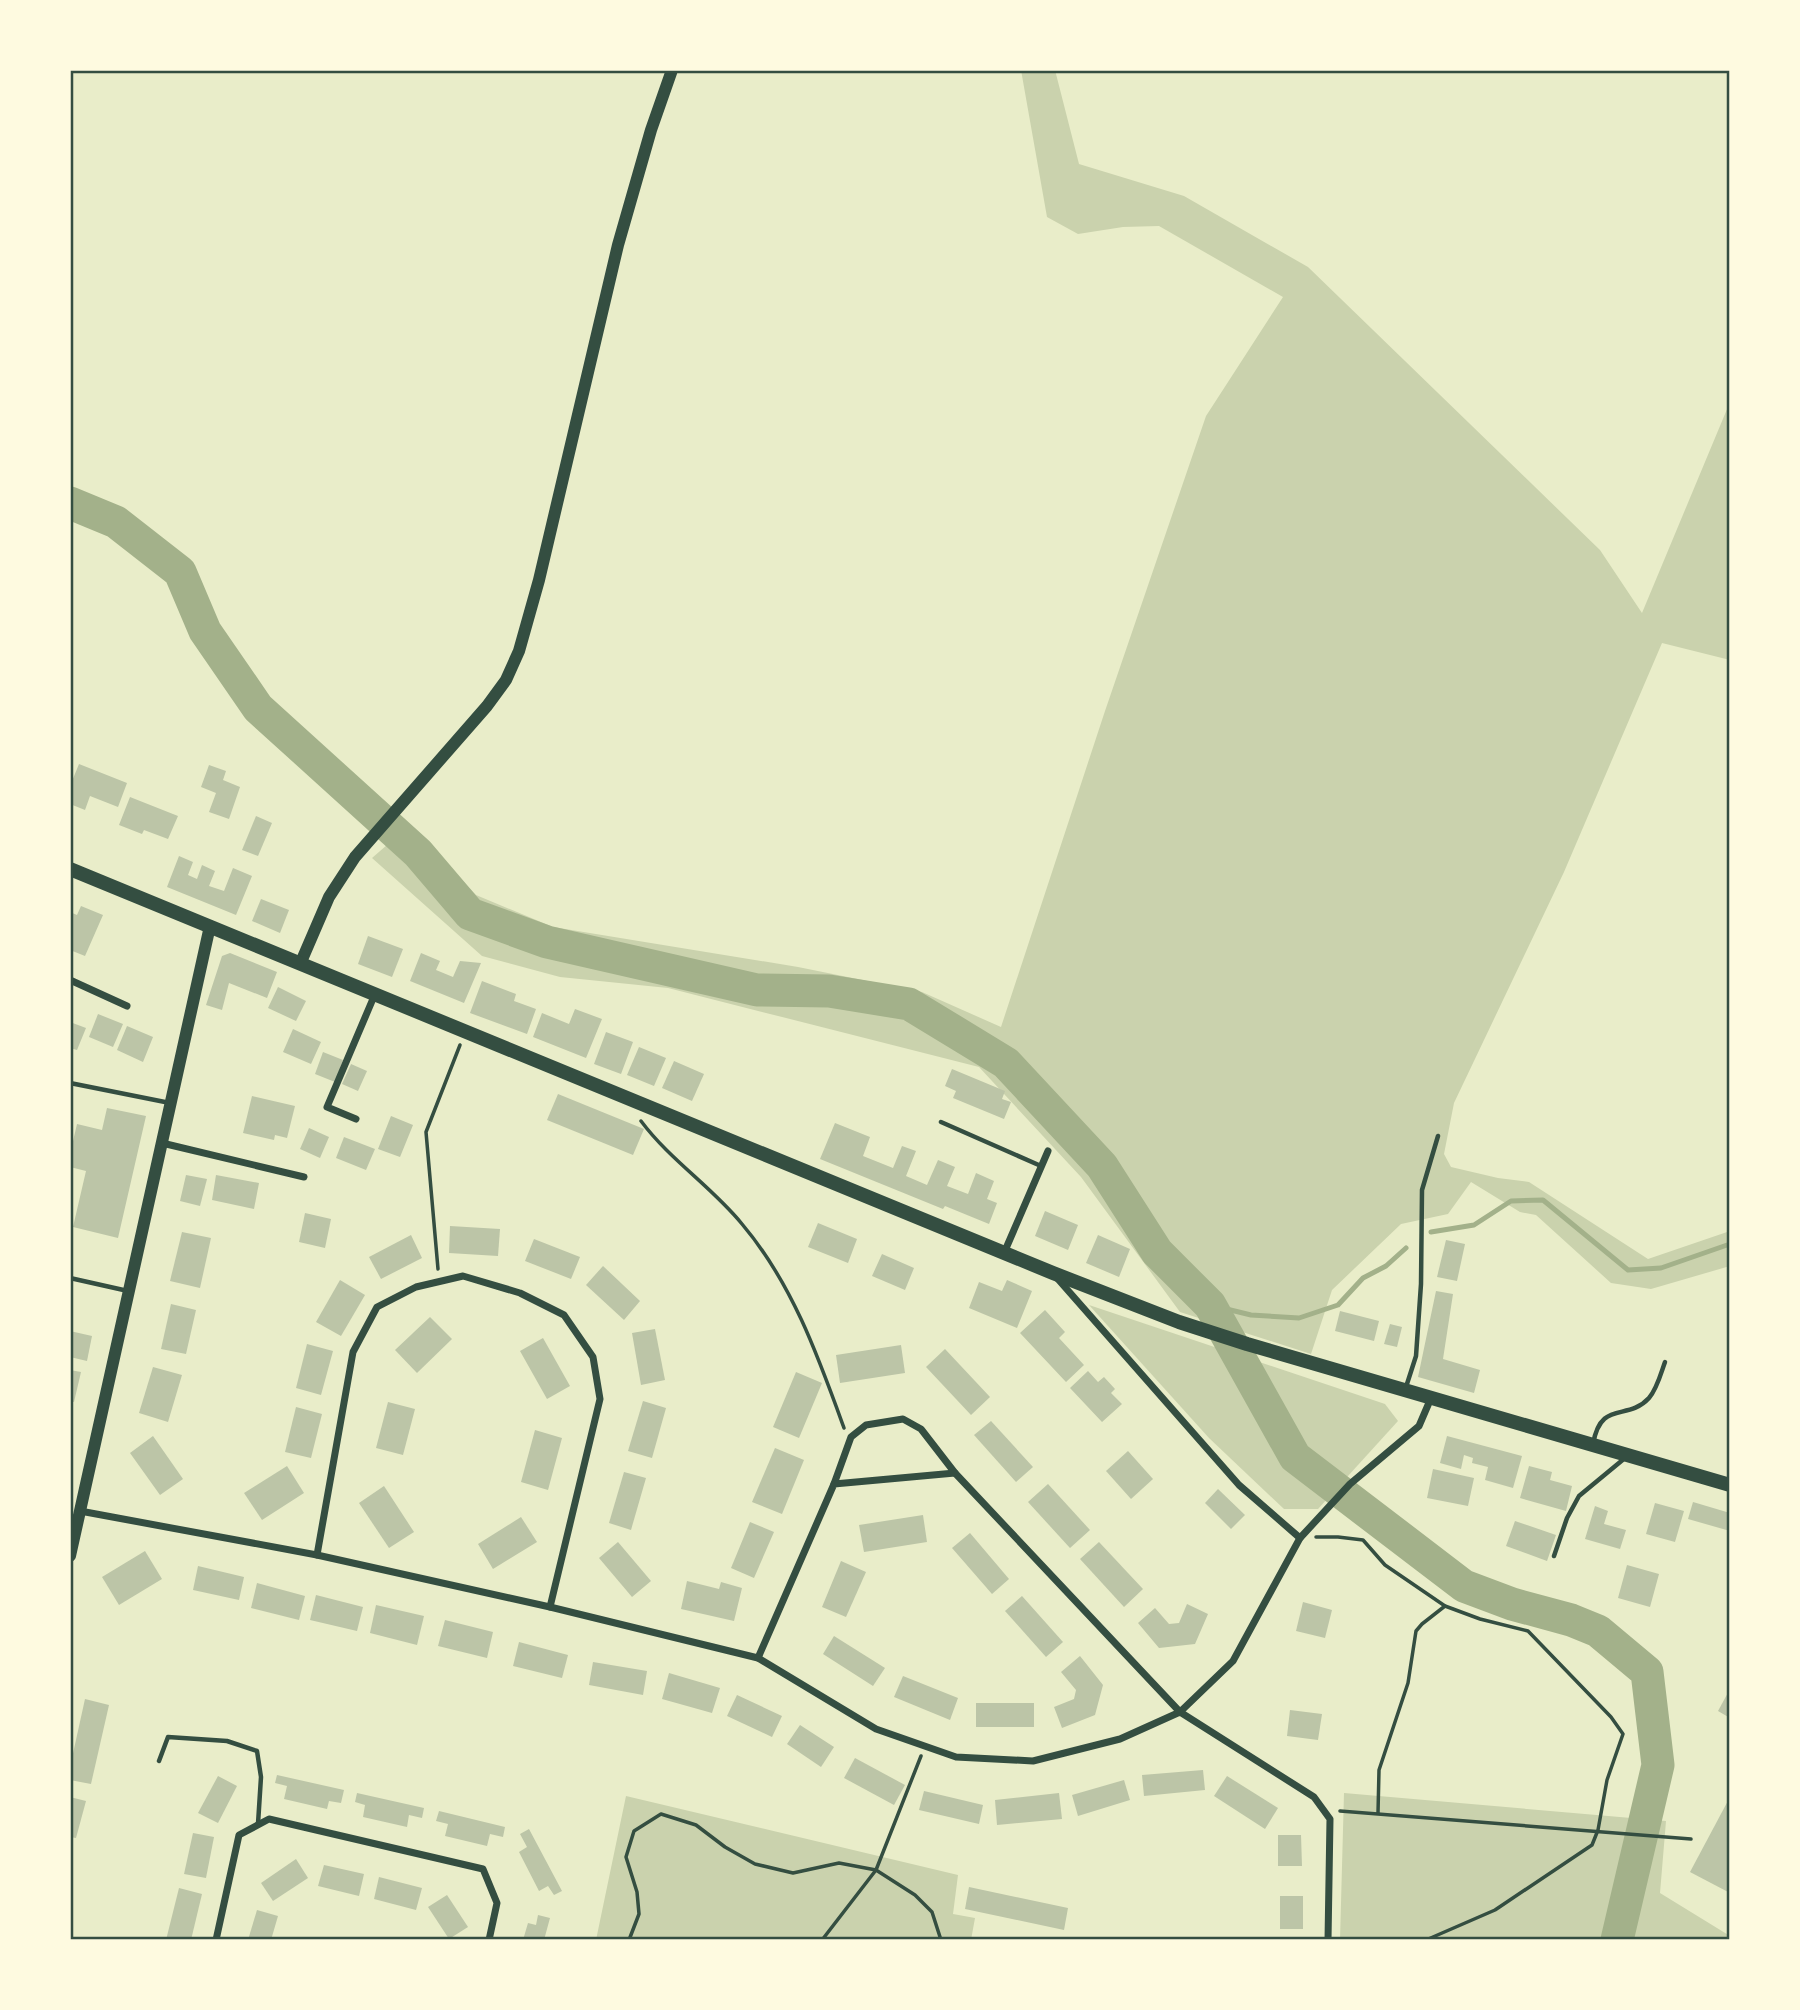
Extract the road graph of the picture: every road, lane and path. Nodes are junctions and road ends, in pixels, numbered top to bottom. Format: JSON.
{"nodes":[{"id":1,"x":672,"y":70,"type":"edge"},
{"id":2,"x":70,"y":869,"type":"edge"},
{"id":3,"x":210,"y":926,"type":"junction"},
{"id":4,"x":301,"y":962,"type":"junction"},
{"id":5,"x":70,"y":980,"type":"edge"},
{"id":6,"x":375,"y":993,"type":"junction"},
{"id":7,"x":127,"y":1006,"type":"dead end"},
{"id":8,"x":466,"y":1030,"type":"junction"},
{"id":9,"x":70,"y":1083,"type":"edge"},
{"id":10,"x":171,"y":1103,"type":"junction"},
{"id":11,"x":638,"y":1117,"type":"dead end"},
{"id":12,"x":356,"y":1119,"type":"dead end"},
{"id":13,"x":941,"y":1122,"type":"dead end"},
{"id":14,"x":1438,"y":1136,"type":"dead end"},
{"id":15,"x":162,"y":1143,"type":"junction"},
{"id":16,"x":1048,"y":1151,"type":"dead end"},
{"id":17,"x":1041,"y":1166,"type":"junction"},
{"id":18,"x":304,"y":1177,"type":"dead end"},
{"id":19,"x":1004,"y":1253,"type":"junction"},
{"id":20,"x":1052,"y":1273,"type":"junction"},
{"id":21,"x":70,"y":1278,"type":"edge"},
{"id":22,"x":439,"y":1281,"type":"junction"},
{"id":23,"x":129,"y":1291,"type":"junction"},
{"id":24,"x":1665,"y":1362,"type":"dead end"},
{"id":25,"x":1406,"y":1390,"type":"junction"},
{"id":26,"x":1432,"y":1397,"type":"junction"},
{"id":27,"x":851,"y":1437,"type":"junction"},
{"id":28,"x":1592,"y":1444,"type":"junction"},
{"id":29,"x":1629,"y":1455,"type":"junction"},
{"id":30,"x":956,"y":1473,"type":"junction"},
{"id":31,"x":834,"y":1484,"type":"junction"},
{"id":32,"x":1730,"y":1485,"type":"edge"},
{"id":33,"x":80,"y":1511,"type":"junction"},
{"id":34,"x":1300,"y":1538,"type":"junction"},
{"id":35,"x":317,"y":1555,"type":"junction"},
{"id":36,"x":70,"y":1556,"type":"edge"},
{"id":37,"x":1554,"y":1556,"type":"dead end"},
{"id":38,"x":1445,"y":1606,"type":"junction"},
{"id":39,"x":551,"y":1607,"type":"junction"},
{"id":40,"x":758,"y":1658,"type":"junction"},
{"id":41,"x":1180,"y":1712,"type":"junction"},
{"id":42,"x":925,"y":1746,"type":"junction"},
{"id":43,"x":159,"y":1760,"type":"dead end"},
{"id":44,"x":1324,"y":1810,"type":"junction"},
{"id":45,"x":1378,"y":1814,"type":"junction"},
{"id":46,"x":258,"y":1825,"type":"junction"},
{"id":47,"x":1598,"y":1830,"type":"junction"},
{"id":48,"x":1691,"y":1839,"type":"dead end"},
{"id":49,"x":876,"y":1870,"type":"junction"},
{"id":50,"x":216,"y":1940,"type":"edge"},
{"id":51,"x":489,"y":1940,"type":"edge"},
{"id":52,"x":629,"y":1940,"type":"edge"},
{"id":53,"x":822,"y":1940,"type":"edge"},
{"id":54,"x":941,"y":1940,"type":"edge"},
{"id":55,"x":1328,"y":1940,"type":"edge"},
{"id":56,"x":1426,"y":1940,"type":"edge"}],
"edges":[{"from":1,"to":4,"type":"main road"},
{"from":2,"to":3,"type":"main road"},
{"from":3,"to":4,"type":"main road"},
{"from":3,"to":10,"type":"main road"},
{"from":4,"to":6,"type":"main road"},
{"from":5,"to":7,"type":"street"},
{"from":6,"to":8,"type":"main road"},
{"from":6,"to":12,"type":"street"},
{"from":8,"to":19,"type":"main road"},
{"from":8,"to":22,"type":"path"},
{"from":9,"to":10,"type":"lane"},
{"from":10,"to":15,"type":"main road"},
{"from":11,"to":27,"type":"path"},
{"from":13,"to":17,"type":"lane"},
{"from":14,"to":25,"type":"lane"},
{"from":15,"to":18,"type":"street"},
{"from":15,"to":23,"type":"main road"},
{"from":16,"to":17,"type":"street"},
{"from":17,"to":19,"type":"street"},
{"from":19,"to":20,"type":"main road"},
{"from":20,"to":25,"type":"main road"},
{"from":20,"to":34,"type":"street"},
{"from":21,"to":23,"type":"lane"},
{"from":22,"to":35,"type":"street"},
{"from":22,"to":39,"type":"street"},
{"from":23,"to":33,"type":"main road"},
{"from":24,"to":28,"type":"lane"},
{"from":25,"to":26,"type":"main road"},
{"from":26,"to":28,"type":"main road"},
{"from":26,"to":34,"type":"street"},
{"from":27,"to":30,"type":"street"},
{"from":27,"to":31,"type":"street"},
{"from":28,"to":29,"type":"main road"},
{"from":29,"to":32,"type":"main road"},
{"from":29,"to":37,"type":"lane"},
{"from":30,"to":31,"type":"street"},
{"from":30,"to":41,"type":"street"},
{"from":31,"to":40,"type":"street"},
{"from":33,"to":35,"type":"street"},
{"from":33,"to":36,"type":"main road"},
{"from":34,"to":38,"type":"path"},
{"from":34,"to":41,"type":"street"},
{"from":35,"to":39,"type":"street"},
{"from":38,"to":45,"type":"path"},
{"from":38,"to":47,"type":"path"},
{"from":39,"to":40,"type":"street"},
{"from":40,"to":42,"type":"street"},
{"from":41,"to":42,"type":"street"},
{"from":41,"to":44,"type":"street"},
{"from":42,"to":49,"type":"path"},
{"from":43,"to":46,"type":"lane"},
{"from":44,"to":45,"type":"path"},
{"from":44,"to":55,"type":"street"},
{"from":45,"to":47,"type":"path"},
{"from":46,"to":50,"type":"street"},
{"from":46,"to":51,"type":"street"},
{"from":47,"to":48,"type":"path"},
{"from":47,"to":56,"type":"path"},
{"from":49,"to":52,"type":"path"},
{"from":49,"to":53,"type":"path"},
{"from":49,"to":54,"type":"path"}]}
